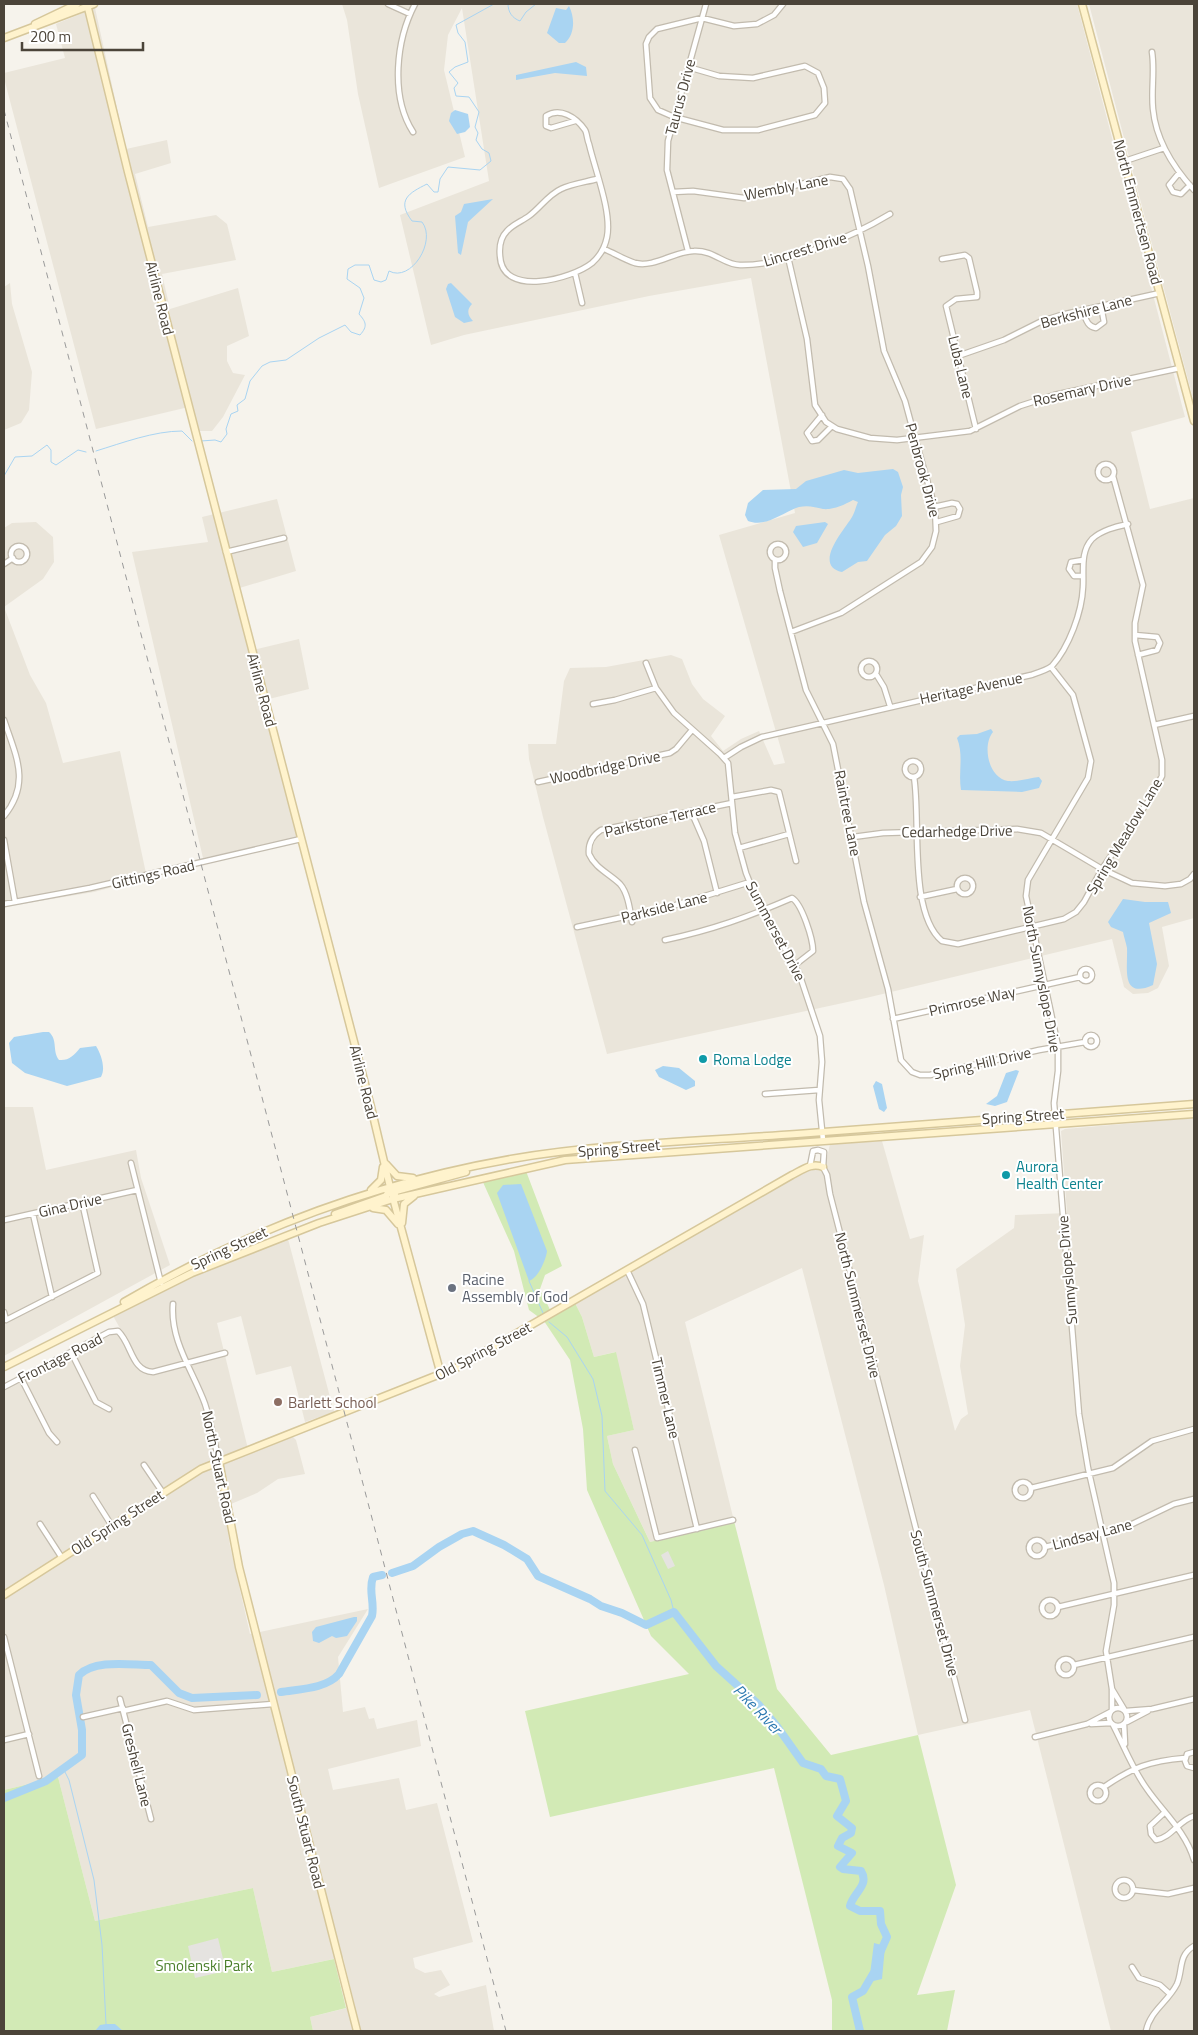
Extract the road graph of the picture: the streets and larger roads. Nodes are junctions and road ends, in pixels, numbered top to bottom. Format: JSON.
{"nodes":[{"id":1,"x":77,"y":4,"type":"edge"},
{"id":2,"x":388,"y":4,"type":"edge"},
{"id":3,"x":415,"y":4,"type":"edge"},
{"id":4,"x":706,"y":4,"type":"edge"},
{"id":5,"x":783,"y":4,"type":"edge"},
{"id":6,"x":1082,"y":4,"type":"edge"},
{"id":7,"x":90,"y":5,"type":"edge"},
{"id":8,"x":410,"y":14,"type":"junction"},
{"id":9,"x":702,"y":18,"type":"junction"},
{"id":10,"x":28,"y":29,"type":"junction"},
{"id":11,"x":4,"y":38,"type":"edge"},
{"id":12,"x":1152,"y":52,"type":"dead end"},
{"id":13,"x":688,"y":67,"type":"junction"},
{"id":14,"x":674,"y":117,"type":"junction"},
{"id":15,"x":575,"y":121,"type":"junction"},
{"id":16,"x":413,"y":132,"type":"dead end"},
{"id":17,"x":1164,"y":148,"type":"junction"},
{"id":18,"x":1125,"y":161,"type":"junction"},
{"id":19,"x":1179,"y":173,"type":"junction"},
{"id":20,"x":597,"y":179,"type":"junction"},
{"id":21,"x":1190,"y":185,"type":"junction"},
{"id":22,"x":1194,"y":190,"type":"edge"},
{"id":23,"x":673,"y":192,"type":"junction"},
{"id":24,"x":890,"y":214,"type":"dead end"},
{"id":25,"x":860,"y":232,"type":"junction"},
{"id":26,"x":604,"y":249,"type":"junction"},
{"id":27,"x":688,"y":251,"type":"junction"},
{"id":28,"x":788,"y":258,"type":"junction"},
{"id":29,"x":942,"y":259,"type":"dead end"},
{"id":30,"x":575,"y":273,"type":"junction"},
{"id":31,"x":1160,"y":293,"type":"junction"},
{"id":32,"x":582,"y":303,"type":"dead end"},
{"id":33,"x":1101,"y":306,"type":"junction"},
{"id":34,"x":1082,"y":310,"type":"junction"},
{"id":35,"x":958,"y":356,"type":"junction"},
{"id":36,"x":1180,"y":368,"type":"junction"},
{"id":37,"x":822,"y":415,"type":"junction"},
{"id":38,"x":1194,"y":420,"type":"edge"},
{"id":39,"x":832,"y":426,"type":"junction"},
{"id":40,"x":976,"y":429,"type":"junction"},
{"id":41,"x":915,"y":438,"type":"junction"},
{"id":42,"x":1113,"y":476,"type":"dead end"},
{"id":43,"x":934,"y":507,"type":"junction"},
{"id":44,"x":937,"y":522,"type":"junction"},
{"id":45,"x":1128,"y":524,"type":"junction"},
{"id":46,"x":284,"y":538,"type":"dead end"},
{"id":47,"x":226,"y":552,"type":"junction"},
{"id":48,"x":13,"y":558,"type":"dead end"},
{"id":49,"x":775,"y":560,"type":"dead end"},
{"id":50,"x":1083,"y":560,"type":"junction"},
{"id":51,"x":4,"y":564,"type":"edge"},
{"id":52,"x":1083,"y":576,"type":"junction"},
{"id":53,"x":791,"y":632,"type":"junction"},
{"id":54,"x":1135,"y":635,"type":"junction"},
{"id":55,"x":1138,"y":655,"type":"junction"},
{"id":56,"x":646,"y":663,"type":"dead end"},
{"id":57,"x":1051,"y":667,"type":"junction"},
{"id":58,"x":876,"y":674,"type":"dead end"},
{"id":59,"x":656,"y":688,"type":"junction"},
{"id":60,"x":593,"y":704,"type":"dead end"},
{"id":61,"x":890,"y":706,"type":"junction"},
{"id":62,"x":1194,"y":716,"type":"edge"},
{"id":63,"x":4,"y":720,"type":"edge"},
{"id":64,"x":824,"y":723,"type":"junction"},
{"id":65,"x":1154,"y":725,"type":"junction"},
{"id":66,"x":692,"y":730,"type":"junction"},
{"id":67,"x":724,"y":758,"type":"junction"},
{"id":68,"x":914,"y":777,"type":"dead end"},
{"id":69,"x":538,"y":782,"type":"dead end"},
{"id":70,"x":732,"y":800,"type":"junction"},
{"id":71,"x":691,"y":811,"type":"junction"},
{"id":72,"x":4,"y":816,"type":"edge"},
{"id":73,"x":918,"y":832,"type":"junction"},
{"id":74,"x":789,"y":834,"type":"junction"},
{"id":75,"x":853,"y":837,"type":"junction"},
{"id":76,"x":301,"y":839,"type":"junction"},
{"id":77,"x":1051,"y":839,"type":"junction"},
{"id":78,"x":4,"y":840,"type":"edge"},
{"id":79,"x":739,"y":848,"type":"junction"},
{"id":80,"x":796,"y":861,"type":"dead end"},
{"id":81,"x":1102,"y":869,"type":"junction"},
{"id":82,"x":1194,"y":876,"type":"edge"},
{"id":83,"x":750,"y":882,"type":"junction"},
{"id":84,"x":958,"y":889,"type":"dead end"},
{"id":85,"x":717,"y":893,"type":"junction"},
{"id":86,"x":920,"y":897,"type":"junction"},
{"id":87,"x":15,"y":902,"type":"junction"},
{"id":88,"x":4,"y":904,"type":"edge"},
{"id":89,"x":764,"y":912,"type":"junction"},
{"id":90,"x":632,"y":919,"type":"junction"},
{"id":91,"x":577,"y":927,"type":"dead end"},
{"id":92,"x":1033,"y":927,"type":"junction"},
{"id":93,"x":665,"y":940,"type":"dead end"},
{"id":94,"x":795,"y":965,"type":"junction"},
{"id":95,"x":1080,"y":976,"type":"dead end"},
{"id":96,"x":1046,"y":984,"type":"junction"},
{"id":97,"x":893,"y":1019,"type":"junction"},
{"id":98,"x":1084,"y":1042,"type":"dead end"},
{"id":99,"x":1058,"y":1046,"type":"junction"},
{"id":100,"x":908,"y":1070,"type":"joint"},
{"id":101,"x":819,"y":1090,"type":"junction"},
{"id":102,"x":765,"y":1094,"type":"dead end"},
{"id":103,"x":1194,"y":1104,"type":"edge"},
{"id":104,"x":1119,"y":1109,"type":"junction"},
{"id":105,"x":1055,"y":1114,"type":"junction"},
{"id":106,"x":1194,"y":1114,"type":"edge"},
{"id":107,"x":1119,"y":1120,"type":"junction"},
{"id":108,"x":1056,"y":1125,"type":"junction"},
{"id":109,"x":822,"y":1132,"type":"junction"},
{"id":110,"x":823,"y":1140,"type":"junction"},
{"id":111,"x":384,"y":1161,"type":"junction"},
{"id":112,"x":494,"y":1162,"type":"junction"},
{"id":113,"x":131,"y":1163,"type":"dead end"},
{"id":114,"x":810,"y":1166,"type":"junction"},
{"id":115,"x":823,"y":1167,"type":"junction"},
{"id":116,"x":430,"y":1176,"type":"junction"},
{"id":117,"x":390,"y":1187,"type":"junction"},
{"id":118,"x":137,"y":1190,"type":"junction"},
{"id":119,"x":422,"y":1192,"type":"junction"},
{"id":120,"x":363,"y":1195,"type":"junction"},
{"id":121,"x":393,"y":1199,"type":"junction"},
{"id":122,"x":82,"y":1202,"type":"junction"},
{"id":123,"x":356,"y":1211,"type":"junction"},
{"id":124,"x":33,"y":1214,"type":"junction"},
{"id":125,"x":4,"y":1220,"type":"edge"},
{"id":126,"x":319,"y":1223,"type":"junction"},
{"id":127,"x":402,"y":1232,"type":"junction"},
{"id":128,"x":627,"y":1270,"type":"junction"},
{"id":129,"x":161,"y":1284,"type":"junction"},
{"id":130,"x":52,"y":1296,"type":"junction"},
{"id":131,"x":173,"y":1304,"type":"dead end"},
{"id":132,"x":4,"y":1312,"type":"edge"},
{"id":133,"x":72,"y":1352,"type":"junction"},
{"id":134,"x":225,"y":1353,"type":"dead end"},
{"id":135,"x":186,"y":1363,"type":"junction"},
{"id":136,"x":4,"y":1367,"type":"edge"},
{"id":137,"x":441,"y":1375,"type":"junction"},
{"id":138,"x":21,"y":1378,"type":"junction"},
{"id":139,"x":4,"y":1387,"type":"edge"},
{"id":140,"x":108,"y":1409,"type":"dead end"},
{"id":141,"x":1194,"y":1429,"type":"edge"},
{"id":142,"x":57,"y":1442,"type":"dead end"},
{"id":143,"x":635,"y":1450,"type":"dead end"},
{"id":144,"x":218,"y":1461,"type":"junction"},
{"id":145,"x":144,"y":1464,"type":"dead end"},
{"id":146,"x":1089,"y":1474,"type":"junction"},
{"id":147,"x":904,"y":1485,"type":"joint"},
{"id":148,"x":1031,"y":1488,"type":"dead end"},
{"id":149,"x":163,"y":1493,"type":"junction"},
{"id":150,"x":93,"y":1496,"type":"dead end"},
{"id":151,"x":1194,"y":1499,"type":"edge"},
{"id":152,"x":733,"y":1520,"type":"dead end"},
{"id":153,"x":40,"y":1524,"type":"dead end"},
{"id":154,"x":112,"y":1526,"type":"junction"},
{"id":155,"x":697,"y":1529,"type":"junction"},
{"id":156,"x":1103,"y":1533,"type":"junction"},
{"id":157,"x":1045,"y":1547,"type":"dead end"},
{"id":158,"x":62,"y":1558,"type":"junction"},
{"id":159,"x":1194,"y":1575,"type":"edge"},
{"id":160,"x":1115,"y":1594,"type":"junction"},
{"id":161,"x":4,"y":1595,"type":"edge"},
{"id":162,"x":1058,"y":1607,"type":"dead end"},
{"id":163,"x":255,"y":1634,"type":"joint"},
{"id":164,"x":1194,"y":1637,"type":"edge"},
{"id":165,"x":4,"y":1638,"type":"edge"},
{"id":166,"x":1106,"y":1658,"type":"junction"},
{"id":167,"x":1074,"y":1665,"type":"dead end"},
{"id":168,"x":1112,"y":1689,"type":"junction"},
{"id":169,"x":120,"y":1699,"type":"dead end"},
{"id":170,"x":1194,"y":1699,"type":"edge"},
{"id":171,"x":273,"y":1704,"type":"junction"},
{"id":172,"x":123,"y":1709,"type":"junction"},
{"id":173,"x":1152,"y":1709,"type":"junction"},
{"id":174,"x":1125,"y":1710,"type":"junction"},
{"id":175,"x":1111,"y":1711,"type":"junction"},
{"id":176,"x":83,"y":1717,"type":"dead end"},
{"id":177,"x":965,"y":1720,"type":"dead end"},
{"id":178,"x":1125,"y":1723,"type":"junction"},
{"id":179,"x":1087,"y":1724,"type":"junction"},
{"id":180,"x":1112,"y":1724,"type":"junction"},
{"id":181,"x":29,"y":1734,"type":"junction"},
{"id":182,"x":1036,"y":1737,"type":"dead end"},
{"id":183,"x":4,"y":1740,"type":"edge"},
{"id":184,"x":1126,"y":1746,"type":"junction"},
{"id":185,"x":1194,"y":1752,"type":"edge"},
{"id":186,"x":1185,"y":1758,"type":"junction"},
{"id":187,"x":1134,"y":1768,"type":"junction"},
{"id":188,"x":1194,"y":1768,"type":"edge"},
{"id":189,"x":39,"y":1776,"type":"dead end"},
{"id":190,"x":1104,"y":1787,"type":"dead end"},
{"id":191,"x":1165,"y":1812,"type":"junction"},
{"id":192,"x":1194,"y":1816,"type":"edge"},
{"id":193,"x":151,"y":1819,"type":"dead end"},
{"id":194,"x":1176,"y":1826,"type":"junction"},
{"id":195,"x":1194,"y":1860,"type":"edge"},
{"id":196,"x":1194,"y":1888,"type":"edge"},
{"id":197,"x":1133,"y":1890,"type":"junction"},
{"id":198,"x":1194,"y":1946,"type":"edge"},
{"id":199,"x":1132,"y":1967,"type":"dead end"},
{"id":200,"x":1170,"y":1994,"type":"junction"},
{"id":201,"x":357,"y":2031,"type":"edge"},
{"id":202,"x":1146,"y":2031,"type":"edge"}],
"edges":[{"from":1,"to":10,"type":"street"},
{"from":2,"to":8,"type":"street"},
{"from":3,"to":8,"type":"street"},
{"from":4,"to":9,"type":"street","name":"Taurus Drive"},
{"from":5,"to":9,"type":"street"},
{"from":6,"to":18,"type":"street","name":"North Emmertsen Road"},
{"from":7,"to":10,"type":"street"},
{"from":7,"to":47,"type":"street","name":"Airline Road"},
{"from":8,"to":16,"type":"street"},
{"from":9,"to":13,"type":"street","name":"Taurus Drive"},
{"from":9,"to":14,"type":"street"},
{"from":10,"to":11,"type":"street"},
{"from":12,"to":17,"type":"street"},
{"from":13,"to":14,"type":"street","name":"Taurus Drive"},
{"from":13,"to":14,"type":"street"},
{"from":14,"to":23,"type":"street","name":"Taurus Drive"},
{"from":15,"to":15,"type":"street"},
{"from":15,"to":20,"type":"street"},
{"from":17,"to":18,"type":"street"},
{"from":17,"to":19,"type":"street"},
{"from":18,"to":31,"type":"street","name":"North Emmertsen Road"},
{"from":19,"to":21,"type":"street"},
{"from":19,"to":21,"type":"street"},
{"from":20,"to":26,"type":"street"},
{"from":20,"to":30,"type":"street"},
{"from":21,"to":22,"type":"street"},
{"from":23,"to":25,"type":"street","name":"Wembly Lane"},
{"from":23,"to":27,"type":"street","name":"Taurus Drive"},
{"from":24,"to":25,"type":"street","name":"Lincrest Drive"},
{"from":25,"to":28,"type":"street","name":"Lincrest Drive"},
{"from":25,"to":41,"type":"street","name":"Penbrook Drive"},
{"from":26,"to":27,"type":"street","name":"Lincrest Drive"},
{"from":26,"to":30,"type":"street"},
{"from":27,"to":28,"type":"street","name":"Lincrest Drive"},
{"from":28,"to":37,"type":"street"},
{"from":29,"to":35,"type":"street","name":"Luba Lane"},
{"from":30,"to":32,"type":"street"},
{"from":31,"to":33,"type":"street","name":"Berkshire Lane"},
{"from":31,"to":36,"type":"street","name":"North Emmertsen Road"},
{"from":33,"to":34,"type":"street","name":"Berkshire Lane"},
{"from":33,"to":34,"type":"street"},
{"from":34,"to":35,"type":"street","name":"Berkshire Lane"},
{"from":35,"to":40,"type":"street","name":"Luba Lane"},
{"from":36,"to":38,"type":"street","name":"North Emmertsen Road"},
{"from":36,"to":40,"type":"street","name":"Rosemary Drive"},
{"from":37,"to":39,"type":"street"},
{"from":37,"to":39,"type":"street"},
{"from":39,"to":41,"type":"street","name":"Rosemary Drive"},
{"from":40,"to":41,"type":"street","name":"Rosemary Drive"},
{"from":41,"to":43,"type":"street","name":"Penbrook Drive"},
{"from":42,"to":45,"type":"street","name":"Spring Meadow Lane"},
{"from":43,"to":44,"type":"street","name":"Penbrook Drive"},
{"from":43,"to":44,"type":"street"},
{"from":44,"to":53,"type":"street","name":"Penbrook Drive"},
{"from":45,"to":50,"type":"street"},
{"from":45,"to":54,"type":"street","name":"Spring Meadow Lane"},
{"from":46,"to":47,"type":"street"},
{"from":47,"to":76,"type":"street","name":"Airline Road"},
{"from":48,"to":51,"type":"street"},
{"from":49,"to":53,"type":"street","name":"Raintree Lane"},
{"from":50,"to":52,"type":"street"},
{"from":50,"to":52,"type":"street"},
{"from":52,"to":57,"type":"street"},
{"from":53,"to":64,"type":"street","name":"Raintree Lane"},
{"from":54,"to":55,"type":"street","name":"Spring Meadow Lane"},
{"from":54,"to":55,"type":"street"},
{"from":55,"to":65,"type":"street","name":"Spring Meadow Lane"},
{"from":56,"to":59,"type":"street"},
{"from":57,"to":61,"type":"street","name":"Heritage Avenue"},
{"from":57,"to":77,"type":"street"},
{"from":58,"to":61,"type":"street"},
{"from":59,"to":60,"type":"street"},
{"from":59,"to":66,"type":"street"},
{"from":61,"to":64,"type":"street","name":"Heritage Avenue"},
{"from":62,"to":65,"type":"street"},
{"from":63,"to":72,"type":"street"},
{"from":64,"to":67,"type":"street","name":"Heritage Avenue"},
{"from":64,"to":75,"type":"street","name":"Raintree Lane"},
{"from":65,"to":81,"type":"street","name":"Spring Meadow Lane"},
{"from":66,"to":67,"type":"street"},
{"from":66,"to":69,"type":"street","name":"Woodbridge Drive"},
{"from":67,"to":70,"type":"street","name":"Summerset Drive"},
{"from":68,"to":73,"type":"street"},
{"from":70,"to":71,"type":"street","name":"Parkstone Terrace"},
{"from":70,"to":74,"type":"street","name":"Parkstone Terrace"},
{"from":70,"to":79,"type":"street","name":"Summerset Drive"},
{"from":71,"to":85,"type":"street"},
{"from":71,"to":90,"type":"street","name":"Parkstone Terrace"},
{"from":73,"to":75,"type":"street","name":"Cedarhedge Drive"},
{"from":73,"to":77,"type":"street","name":"Cedarhedge Drive"},
{"from":73,"to":86,"type":"street"},
{"from":74,"to":79,"type":"street"},
{"from":74,"to":80,"type":"street"},
{"from":75,"to":97,"type":"street","name":"Raintree Lane"},
{"from":76,"to":87,"type":"street","name":"Gittings Road"},
{"from":76,"to":111,"type":"street","name":"Airline Road"},
{"from":77,"to":81,"type":"street","name":"Cedarhedge Drive"},
{"from":77,"to":92,"type":"street","name":"North Sunnyslope Drive"},
{"from":78,"to":87,"type":"street"},
{"from":79,"to":83,"type":"street","name":"Summerset Drive"},
{"from":81,"to":82,"type":"street","name":"Cedarhedge Drive"},
{"from":81,"to":92,"type":"street","name":"Spring Meadow Lane"},
{"from":83,"to":85,"type":"street","name":"Parkside Lane"},
{"from":83,"to":89,"type":"street","name":"Summerset Drive"},
{"from":84,"to":86,"type":"street"},
{"from":85,"to":90,"type":"street","name":"Parkside Lane"},
{"from":86,"to":92,"type":"street","name":"Spring Meadow Lane"},
{"from":87,"to":88,"type":"street","name":"Gittings Road"},
{"from":89,"to":93,"type":"street"},
{"from":89,"to":94,"type":"street","name":"Summerset Drive"},
{"from":89,"to":94,"type":"street"},
{"from":90,"to":91,"type":"street","name":"Parkside Lane"},
{"from":92,"to":96,"type":"street","name":"North Sunnyslope Drive"},
{"from":94,"to":101,"type":"street","name":"Summerset Drive"},
{"from":95,"to":96,"type":"street","name":"Primrose Way"},
{"from":96,"to":97,"type":"street","name":"Primrose Way"},
{"from":96,"to":99,"type":"street","name":"North Sunnyslope Drive"},
{"from":97,"to":100,"type":"street","name":"Raintree Lane"},
{"from":98,"to":99,"type":"street","name":"Spring Hill Drive"},
{"from":99,"to":100,"type":"street","name":"Spring Hill Drive"},
{"from":99,"to":105,"type":"street","name":"North Sunnyslope Drive"},
{"from":101,"to":102,"type":"street"},
{"from":101,"to":109,"type":"street","name":"Summerset Drive"},
{"from":103,"to":104,"type":"street","name":"Spring Street"},
{"from":104,"to":105,"type":"street","name":"Spring Street"},
{"from":104,"to":107,"type":"street"},
{"from":105,"to":108,"type":"street","name":"North Sunnyslope Drive"},
{"from":105,"to":109,"type":"street","name":"Spring Street"},
{"from":106,"to":107,"type":"street","name":"Spring Street"},
{"from":107,"to":108,"type":"street","name":"Spring Street"},
{"from":108,"to":110,"type":"street","name":"Spring Street"},
{"from":108,"to":146,"type":"street","name":"Sunnyslope Drive"},
{"from":109,"to":110,"type":"street","name":"Summerset Drive"},
{"from":109,"to":112,"type":"street","name":"Spring Street"},
{"from":110,"to":119,"type":"street","name":"Spring Street"},
{"from":111,"to":116,"type":"street"},
{"from":111,"to":117,"type":"street","name":"Airline Road"},
{"from":111,"to":120,"type":"street"},
{"from":112,"to":116,"type":"street","name":"Spring Street"},
{"from":112,"to":121,"type":"street"},
{"from":113,"to":118,"type":"street"},
{"from":114,"to":115,"type":"street"},
{"from":114,"to":115,"type":"street","name":"North Summerset Drive"},
{"from":114,"to":128,"type":"street","name":"Old Spring Street"},
{"from":115,"to":147,"type":"street","name":"North Summerset Drive"},
{"from":116,"to":117,"type":"street","name":"Spring Street"},
{"from":117,"to":120,"type":"street","name":"Spring Street"},
{"from":117,"to":121,"type":"street","name":"Airline Road"},
{"from":117,"to":126,"type":"street"},
{"from":118,"to":122,"type":"street","name":"Gina Drive"},
{"from":118,"to":129,"type":"street"},
{"from":119,"to":121,"type":"street","name":"Spring Street"},
{"from":119,"to":127,"type":"street"},
{"from":120,"to":129,"type":"street","name":"Spring Street"},
{"from":121,"to":123,"type":"street","name":"Spring Street"},
{"from":121,"to":127,"type":"street","name":"Airline Road"},
{"from":122,"to":124,"type":"street","name":"Gina Drive"},
{"from":122,"to":130,"type":"street"},
{"from":123,"to":126,"type":"street","name":"Spring Street"},
{"from":123,"to":127,"type":"street"},
{"from":124,"to":125,"type":"street","name":"Gina Drive"},
{"from":124,"to":130,"type":"street"},
{"from":126,"to":129,"type":"street","name":"Spring Street"},
{"from":127,"to":137,"type":"street","name":"Airline Road"},
{"from":128,"to":137,"type":"street","name":"Old Spring Street"},
{"from":128,"to":155,"type":"street","name":"Timmer Lane"},
{"from":129,"to":136,"type":"street","name":"Spring Street"},
{"from":130,"to":132,"type":"street"},
{"from":131,"to":135,"type":"street","name":"North Stuart Road"},
{"from":133,"to":135,"type":"street","name":"Frontage Road"},
{"from":133,"to":138,"type":"street","name":"Frontage Road"},
{"from":133,"to":140,"type":"street"},
{"from":134,"to":135,"type":"street"},
{"from":135,"to":144,"type":"street","name":"North Stuart Road"},
{"from":137,"to":144,"type":"street","name":"Old Spring Street"},
{"from":138,"to":139,"type":"street","name":"Frontage Road"},
{"from":138,"to":142,"type":"street"},
{"from":141,"to":146,"type":"street"},
{"from":143,"to":155,"type":"street"},
{"from":144,"to":149,"type":"street","name":"Old Spring Street"},
{"from":144,"to":163,"type":"street","name":"North Stuart Road"},
{"from":145,"to":149,"type":"street"},
{"from":146,"to":148,"type":"street"},
{"from":146,"to":156,"type":"street"},
{"from":147,"to":177,"type":"street","name":"South Summerset Drive"},
{"from":149,"to":154,"type":"street","name":"Old Spring Street"},
{"from":150,"to":154,"type":"street"},
{"from":151,"to":156,"type":"street","name":"Lindsay Lane"},
{"from":152,"to":155,"type":"street"},
{"from":153,"to":158,"type":"street"},
{"from":154,"to":158,"type":"street","name":"Old Spring Street"},
{"from":156,"to":157,"type":"street","name":"Lindsay Lane"},
{"from":156,"to":160,"type":"street"},
{"from":158,"to":161,"type":"street","name":"Old Spring Street"},
{"from":159,"to":160,"type":"street"},
{"from":160,"to":162,"type":"street"},
{"from":160,"to":166,"type":"street"},
{"from":163,"to":171,"type":"street","name":"South Stuart Road"},
{"from":164,"to":166,"type":"street"},
{"from":165,"to":181,"type":"street"},
{"from":166,"to":167,"type":"street"},
{"from":166,"to":168,"type":"street"},
{"from":168,"to":174,"type":"street"},
{"from":168,"to":175,"type":"street"},
{"from":169,"to":172,"type":"street","name":"Greshell Lane"},
{"from":170,"to":173,"type":"street"},
{"from":171,"to":172,"type":"street"},
{"from":171,"to":201,"type":"street","name":"South Stuart Road"},
{"from":172,"to":176,"type":"street"},
{"from":172,"to":193,"type":"street","name":"Greshell Lane"},
{"from":173,"to":174,"type":"street"},
{"from":173,"to":178,"type":"street"},
{"from":174,"to":175,"type":"street"},
{"from":174,"to":178,"type":"street"},
{"from":175,"to":179,"type":"street"},
{"from":175,"to":180,"type":"street"},
{"from":178,"to":180,"type":"street"},
{"from":178,"to":184,"type":"street"},
{"from":179,"to":180,"type":"street"},
{"from":179,"to":182,"type":"street"},
{"from":180,"to":184,"type":"street"},
{"from":181,"to":183,"type":"street"},
{"from":181,"to":189,"type":"street"},
{"from":184,"to":187,"type":"street"},
{"from":185,"to":186,"type":"street"},
{"from":186,"to":187,"type":"street"},
{"from":186,"to":188,"type":"street"},
{"from":187,"to":190,"type":"street"},
{"from":187,"to":191,"type":"street"},
{"from":191,"to":194,"type":"street"},
{"from":191,"to":194,"type":"street"},
{"from":192,"to":194,"type":"street"},
{"from":194,"to":195,"type":"street"},
{"from":196,"to":197,"type":"street"},
{"from":197,"to":197,"type":"street"},
{"from":198,"to":200,"type":"street"},
{"from":199,"to":200,"type":"street"},
{"from":200,"to":202,"type":"street"}]}
